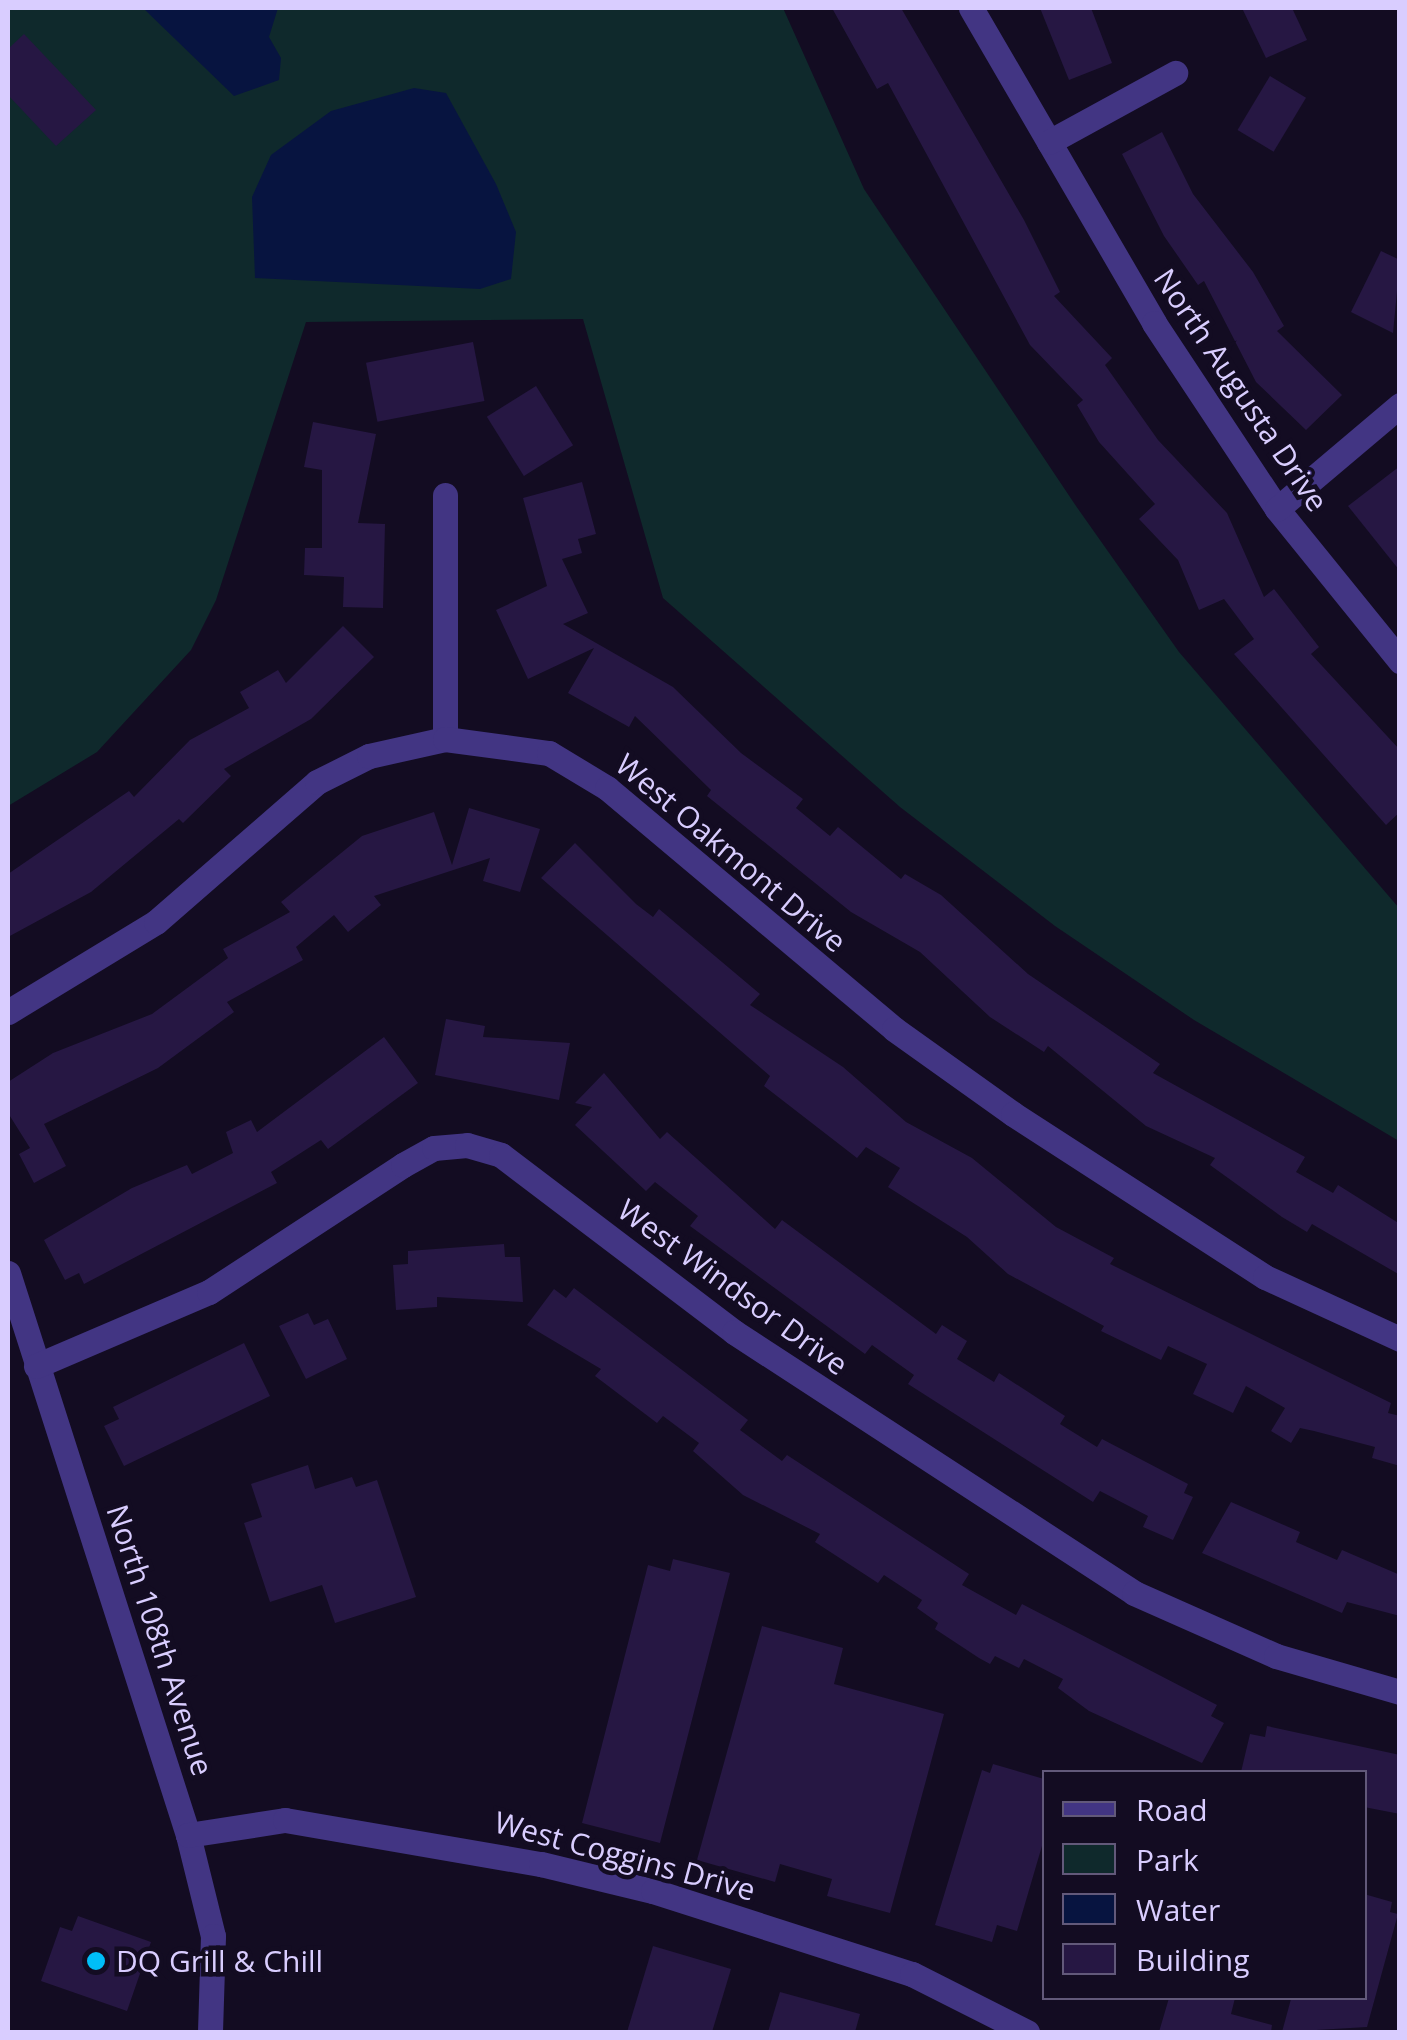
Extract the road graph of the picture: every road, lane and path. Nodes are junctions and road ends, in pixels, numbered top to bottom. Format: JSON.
{"nodes":[{"id":1,"x":971,"y":8,"type":"edge"},
{"id":2,"x":1176,"y":73,"type":"dead end"},
{"id":3,"x":1048,"y":142,"type":"junction"},
{"id":4,"x":1400,"y":405,"type":"edge"},
{"id":5,"x":444,"y":495,"type":"dead end"},
{"id":6,"x":1278,"y":508,"type":"junction"},
{"id":7,"x":1400,"y":661,"type":"edge"},
{"id":8,"x":445,"y":739,"type":"junction"},
{"id":9,"x":8,"y":1012,"type":"edge"},
{"id":10,"x":8,"y":1273,"type":"edge"},
{"id":11,"x":1400,"y":1339,"type":"edge"},
{"id":12,"x":36,"y":1366,"type":"junction"},
{"id":13,"x":1400,"y":1692,"type":"edge"},
{"id":14,"x":188,"y":1835,"type":"junction"},
{"id":15,"x":210,"y":2032,"type":"edge"},
{"id":16,"x":1026,"y":2032,"type":"edge"}],
"edges":[{"from":1,"to":3,"type":"street","name":"North Augusta Drive"},
{"from":2,"to":3,"type":"street"},
{"from":3,"to":6,"type":"street","name":"North Augusta Drive"},
{"from":4,"to":6,"type":"street"},
{"from":5,"to":8,"type":"street"},
{"from":6,"to":7,"type":"street","name":"North Augusta Drive"},
{"from":8,"to":9,"type":"street","name":"West Oakmont Drive"},
{"from":8,"to":11,"type":"street","name":"West Oakmont Drive"},
{"from":10,"to":12,"type":"street","name":"North 108th Avenue"},
{"from":12,"to":13,"type":"street","name":"West Windsor Drive"},
{"from":12,"to":14,"type":"street","name":"North 108th Avenue"},
{"from":14,"to":15,"type":"street","name":"North 108th Avenue"},
{"from":14,"to":16,"type":"street","name":"West Coggins Drive"}]}
